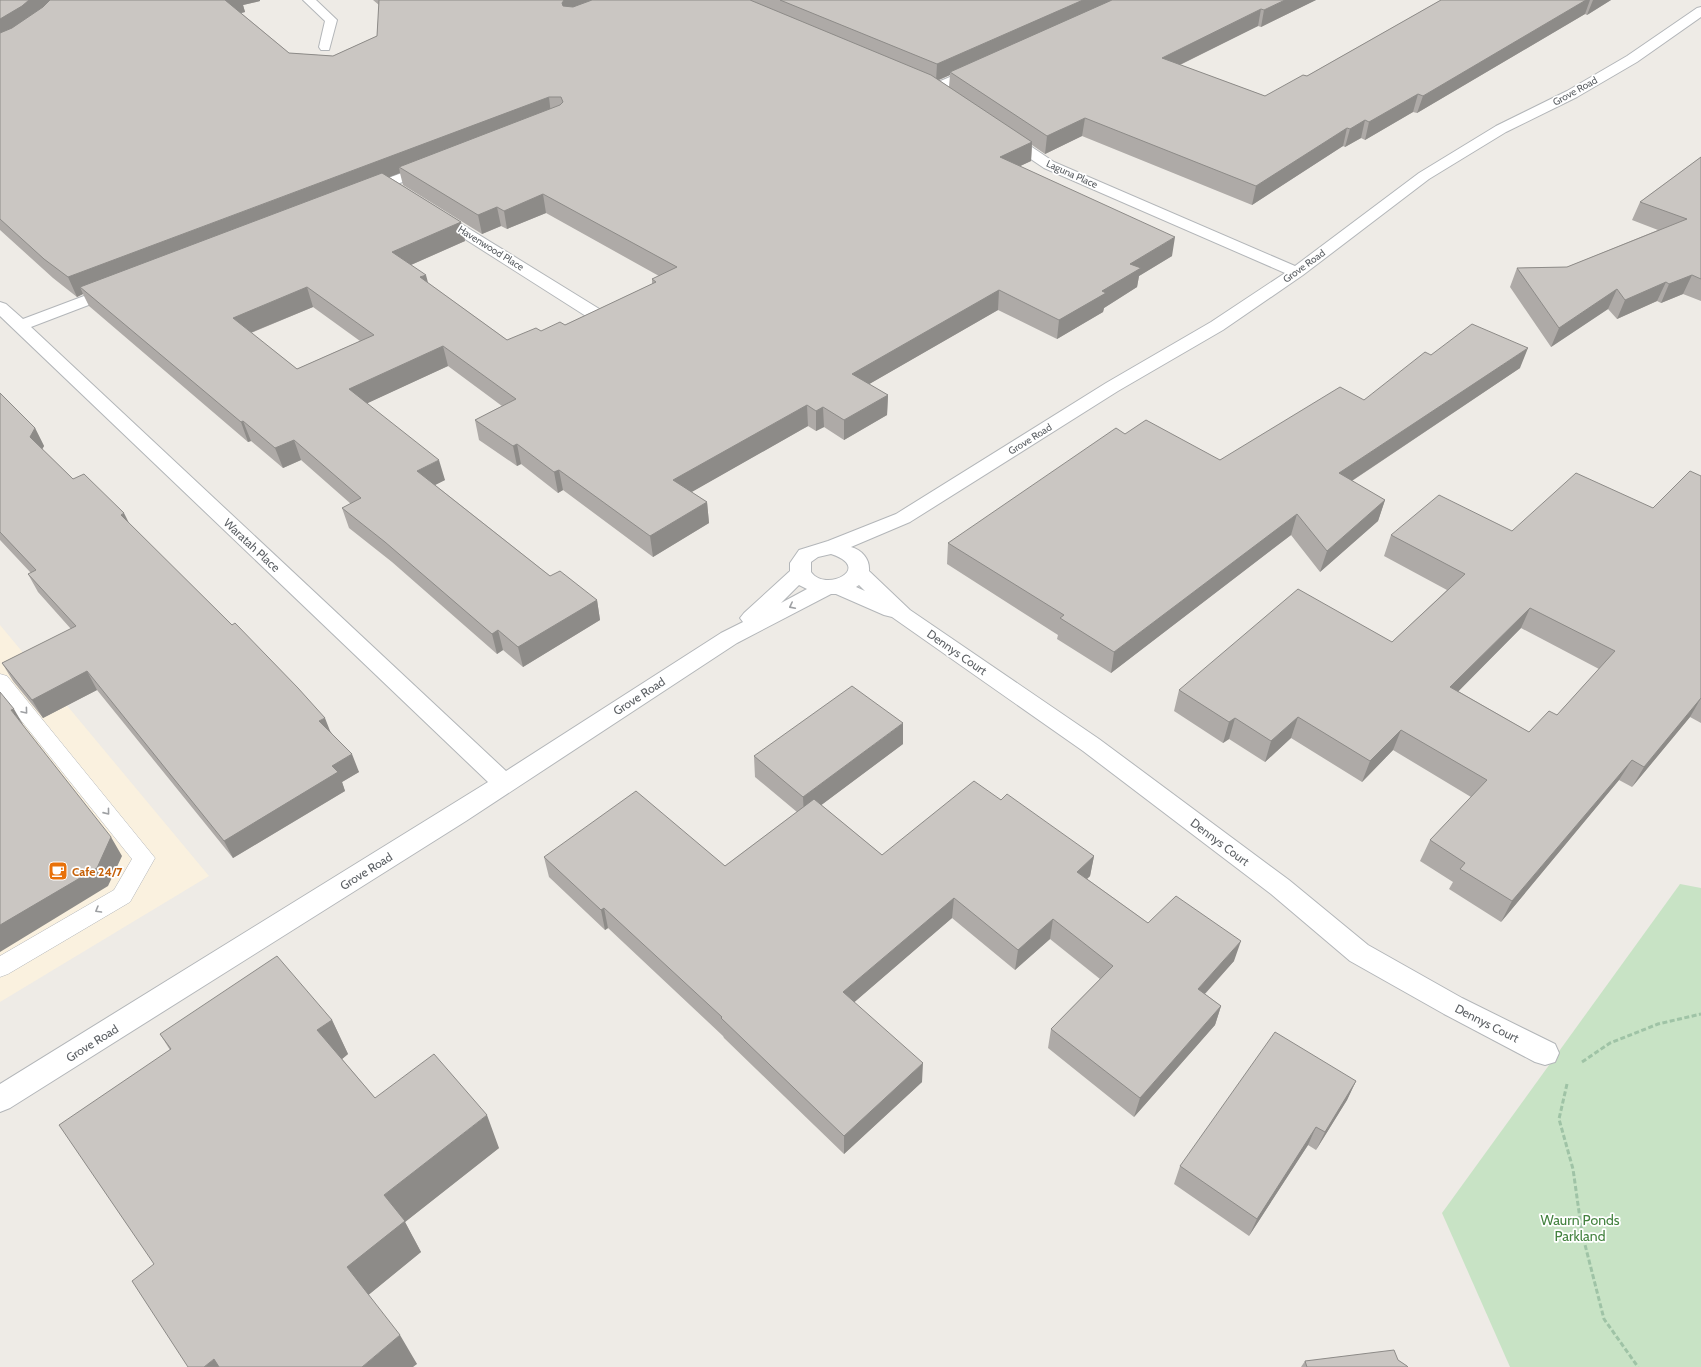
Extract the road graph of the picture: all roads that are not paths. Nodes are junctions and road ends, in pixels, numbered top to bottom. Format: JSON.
{"nodes":[{"id":1,"x":309,"y":0,"type":"edge"},
{"id":2,"x":1701,"y":11,"type":"edge"},
{"id":3,"x":325,"y":47,"type":"dead end"},
{"id":4,"x":987,"y":65,"type":"edge"},
{"id":5,"x":921,"y":82,"type":"edge"},
{"id":6,"x":936,"y":88,"type":"junction"},
{"id":7,"x":948,"y":96,"type":"edge"},
{"id":8,"x":992,"y":126,"type":"edge"},
{"id":9,"x":446,"y":161,"type":"edge"},
{"id":10,"x":387,"y":183,"type":"junction"},
{"id":11,"x":400,"y":192,"type":"edge"},
{"id":12,"x":350,"y":198,"type":"edge"},
{"id":13,"x":427,"y":208,"type":"edge"},
{"id":14,"x":1297,"y":272,"type":"junction"},
{"id":15,"x":130,"y":284,"type":"edge"},
{"id":16,"x":0,"y":307,"type":"edge"},
{"id":17,"x":595,"y":314,"type":"edge"},
{"id":18,"x":20,"y":326,"type":"junction"},
{"id":19,"x":903,"y":518,"type":"junction"},
{"id":20,"x":832,"y":547,"type":"junction"},
{"id":21,"x":858,"y":566,"type":"junction"},
{"id":22,"x":800,"y":573,"type":"junction"},
{"id":23,"x":832,"y":588,"type":"junction"},
{"id":24,"x":903,"y":615,"type":"junction"},
{"id":25,"x":729,"y":638,"type":"junction"},
{"id":26,"x":0,"y":681,"type":"edge"},
{"id":27,"x":504,"y":784,"type":"junction"},
{"id":28,"x":0,"y":967,"type":"edge"},
{"id":29,"x":1545,"y":1053,"type":"dead end"},
{"id":30,"x":0,"y":1099,"type":"edge"}],
"edges":[{"from":1,"to":3,"type":"street"},
{"from":2,"to":14,"type":"street","name":"Grove Road"},
{"from":4,"to":6,"type":"street"},
{"from":5,"to":6,"type":"street"},
{"from":6,"to":7,"type":"street"},
{"from":8,"to":14,"type":"street","name":"Laguna Place"},
{"from":9,"to":10,"type":"street"},
{"from":10,"to":11,"type":"street"},
{"from":10,"to":12,"type":"street"},
{"from":13,"to":17,"type":"street","name":"Havenwood Place"},
{"from":14,"to":19,"type":"street","name":"Grove Road"},
{"from":15,"to":18,"type":"street"},
{"from":16,"to":18,"type":"street","name":"Waratah Place"},
{"from":18,"to":27,"type":"street","name":"Waratah Place"},
{"from":19,"to":20,"type":"street","name":"Grove Road"},
{"from":19,"to":21,"type":"street","name":"Grove Road"},
{"from":20,"to":21,"type":"street"},
{"from":20,"to":22,"type":"street","name":"Grove Road"},
{"from":21,"to":23,"type":"street","name":"Grove Road"},
{"from":21,"to":24,"type":"street","name":"Dennys Court"},
{"from":22,"to":23,"type":"street"},
{"from":22,"to":25,"type":"street","name":"Grove Road"},
{"from":23,"to":24,"type":"street","name":"Dennys Court"},
{"from":23,"to":25,"type":"street","name":"Grove Road","one_way":true},
{"from":24,"to":29,"type":"street","name":"Dennys Court"},
{"from":25,"to":27,"type":"street","name":"Grove Road"},
{"from":26,"to":28,"type":"lane","one_way":true},
{"from":27,"to":30,"type":"street","name":"Grove Road"}]}
